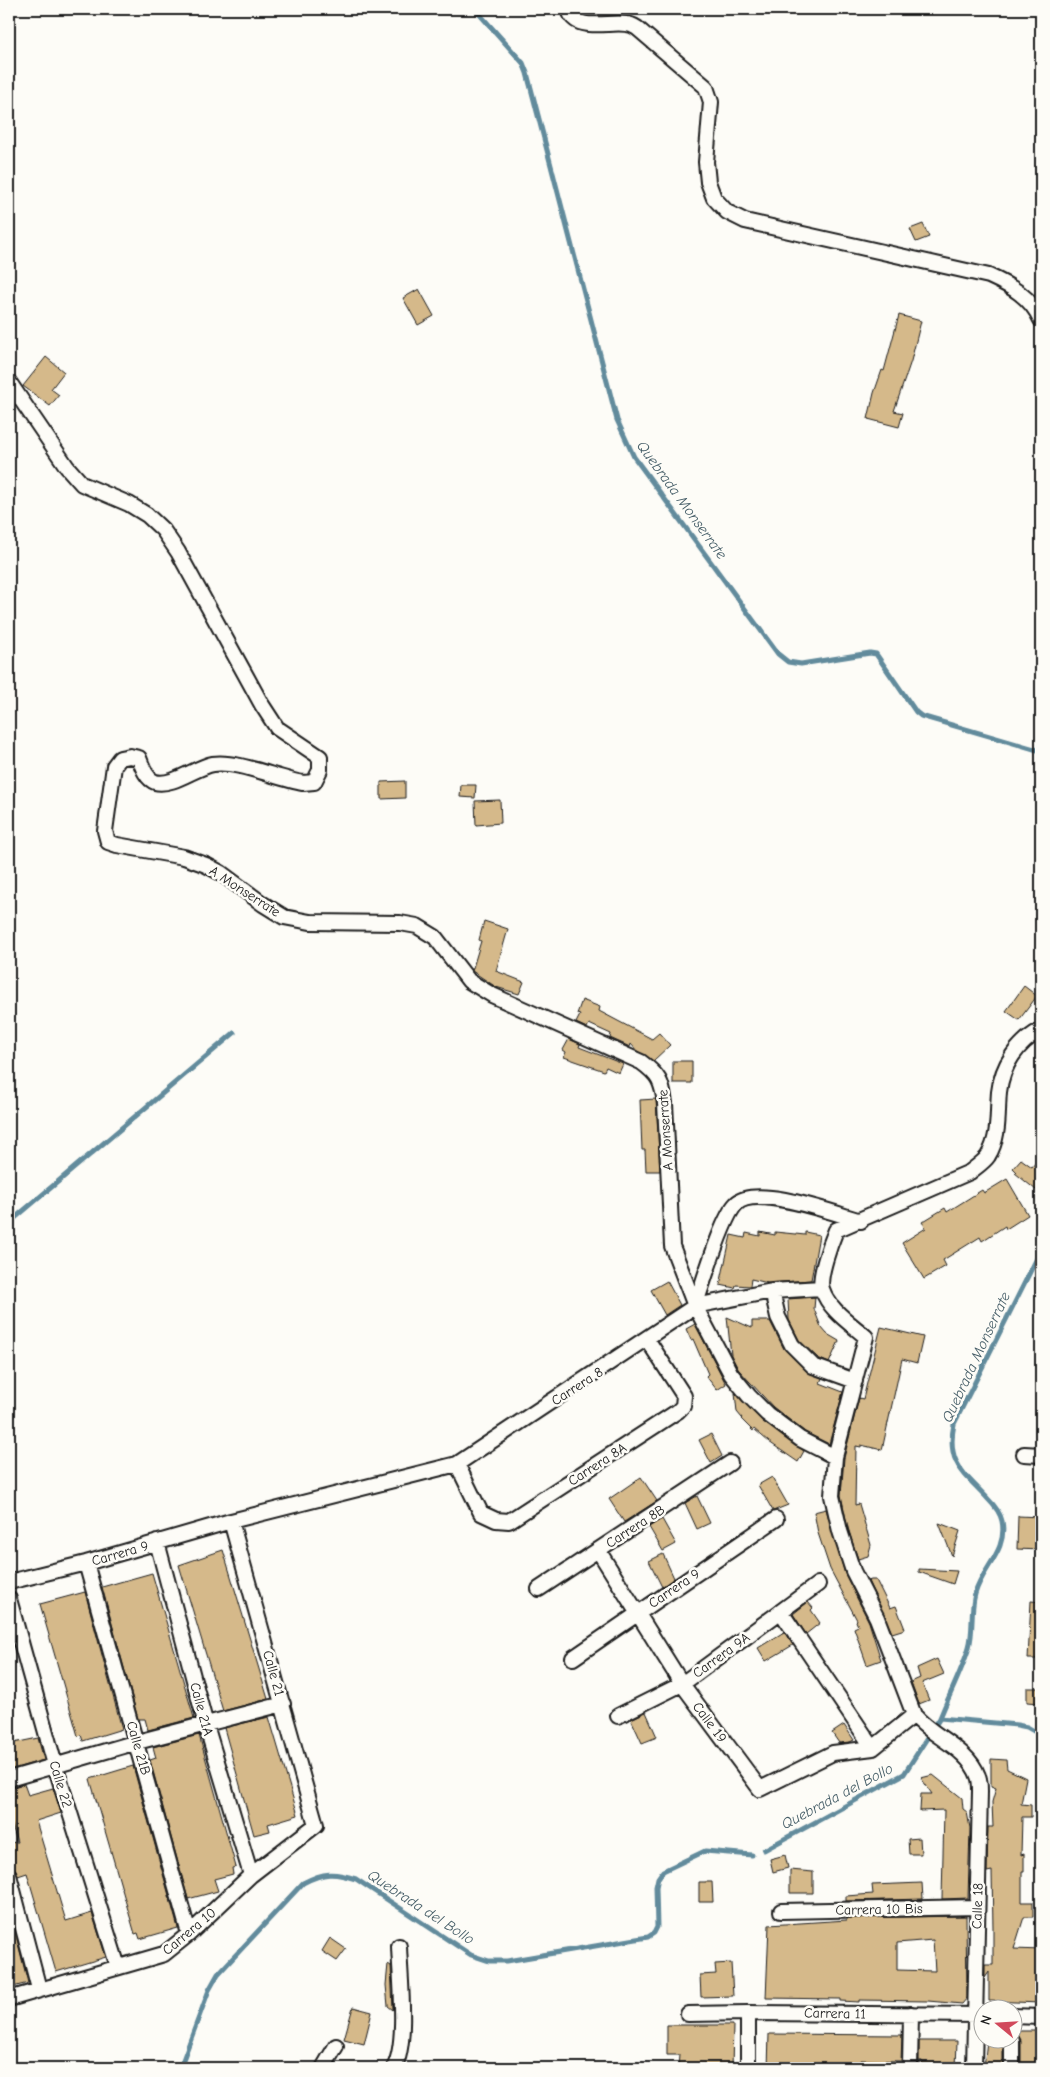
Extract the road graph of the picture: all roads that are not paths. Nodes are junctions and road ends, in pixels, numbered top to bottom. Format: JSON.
{"nodes":[{"id":1,"x":569,"y":9,"type":"edge"},
{"id":2,"x":1041,"y":320,"type":"edge"},
{"id":3,"x":9,"y":382,"type":"edge"},
{"id":4,"x":1041,"y":1030,"type":"edge"},
{"id":5,"x":861,"y":1221,"type":"junction"},
{"id":6,"x":821,"y":1288,"type":"junction"},
{"id":7,"x":772,"y":1291,"type":"junction"},
{"id":8,"x":695,"y":1306,"type":"junction"},
{"id":9,"x":647,"y":1339,"type":"junction"},
{"id":10,"x":855,"y":1381,"type":"junction"},
{"id":11,"x":1024,"y":1454,"type":"dead end"},
{"id":12,"x":1041,"y":1455,"type":"edge"},
{"id":13,"x":835,"y":1457,"type":"junction"},
{"id":14,"x":730,"y":1463,"type":"dead end"},
{"id":15,"x":457,"y":1464,"type":"junction"},
{"id":16,"x":776,"y":1519,"type":"dead end"},
{"id":17,"x":231,"y":1522,"type":"junction"},
{"id":18,"x":157,"y":1542,"type":"junction"},
{"id":19,"x":598,"y":1550,"type":"junction"},
{"id":20,"x":86,"y":1563,"type":"junction"},
{"id":21,"x":9,"y":1582,"type":"edge"},
{"id":22,"x":818,"y":1584,"type":"dead end"},
{"id":23,"x":539,"y":1590,"type":"dead end"},
{"id":24,"x":9,"y":1599,"type":"edge"},
{"id":25,"x":638,"y":1612,"type":"junction"},
{"id":26,"x":781,"y":1612,"type":"junction"},
{"id":27,"x":573,"y":1658,"type":"dead end"},
{"id":28,"x":682,"y":1684,"type":"junction"},
{"id":29,"x":283,"y":1704,"type":"junction"},
{"id":30,"x":618,"y":1716,"type":"dead end"},
{"id":31,"x":917,"y":1719,"type":"junction"},
{"id":32,"x":206,"y":1726,"type":"junction"},
{"id":33,"x":137,"y":1742,"type":"junction"},
{"id":34,"x":873,"y":1748,"type":"junction"},
{"id":35,"x":55,"y":1765,"type":"junction"},
{"id":36,"x":9,"y":1779,"type":"edge"},
{"id":37,"x":316,"y":1825,"type":"joint"},
{"id":38,"x":9,"y":1875,"type":"edge"},
{"id":39,"x":251,"y":1875,"type":"junction"},
{"id":40,"x":977,"y":1907,"type":"junction"},
{"id":41,"x":781,"y":1911,"type":"dead end"},
{"id":42,"x":189,"y":1934,"type":"junction"},
{"id":43,"x":399,"y":1946,"type":"dead end"},
{"id":44,"x":118,"y":1968,"type":"junction"},
{"id":45,"x":39,"y":1989,"type":"junction"},
{"id":46,"x":9,"y":1999,"type":"edge"},
{"id":47,"x":978,"y":2000,"type":"edge"},
{"id":48,"x":748,"y":2013,"type":"junction"},
{"id":49,"x":688,"y":2014,"type":"dead end"},
{"id":50,"x":911,"y":2014,"type":"junction"},
{"id":51,"x":972,"y":2015,"type":"edge"},
{"id":52,"x":1022,"y":2016,"type":"edge"},
{"id":53,"x":1041,"y":2017,"type":"edge"},
{"id":54,"x":336,"y":2046,"type":"dead end"},
{"id":55,"x":975,"y":2050,"type":"edge"},
{"id":56,"x":1012,"y":2050,"type":"edge"},
{"id":57,"x":395,"y":2065,"type":"edge"},
{"id":58,"x":323,"y":2068,"type":"edge"},
{"id":59,"x":748,"y":2068,"type":"edge"},
{"id":60,"x":910,"y":2068,"type":"edge"},
{"id":61,"x":974,"y":2068,"type":"edge"},
{"id":62,"x":1012,"y":2068,"type":"edge"}],
"edges":[{"from":1,"to":2,"type":"street"},
{"from":3,"to":8,"type":"street","name":"A Monserrate"},
{"from":4,"to":5,"type":"street"},
{"from":5,"to":6,"type":"street"},
{"from":5,"to":8,"type":"street"},
{"from":6,"to":7,"type":"street"},
{"from":6,"to":10,"type":"street"},
{"from":7,"to":8,"type":"street"},
{"from":7,"to":10,"type":"street"},
{"from":8,"to":9,"type":"street","name":"Carrera 8"},
{"from":8,"to":13,"type":"street"},
{"from":9,"to":15,"type":"street","name":"Carrera 8"},
{"from":9,"to":15,"type":"street","name":"Carrera 8A"},
{"from":10,"to":13,"type":"street"},
{"from":11,"to":12,"type":"street"},
{"from":13,"to":31,"type":"street"},
{"from":14,"to":19,"type":"street","name":"Carrera 8B"},
{"from":15,"to":17,"type":"street","name":"Carrera 8"},
{"from":16,"to":25,"type":"street","name":"Carrera 9"},
{"from":17,"to":18,"type":"street","name":"Carrera 9"},
{"from":17,"to":29,"type":"street","name":"Calle 21"},
{"from":18,"to":20,"type":"street","name":"Carrera 9"},
{"from":18,"to":32,"type":"street","name":"Calle 21A"},
{"from":19,"to":23,"type":"street","name":"Carrera 8B"},
{"from":19,"to":25,"type":"street","name":"Calle 19"},
{"from":20,"to":21,"type":"street","name":"Carrera 9"},
{"from":20,"to":33,"type":"street","name":"Calle 21B"},
{"from":22,"to":26,"type":"street","name":"Carrera 9A"},
{"from":24,"to":35,"type":"street","name":"Calle 22"},
{"from":25,"to":27,"type":"street","name":"Carrera 9"},
{"from":25,"to":28,"type":"street","name":"Calle 19"},
{"from":26,"to":28,"type":"street","name":"Carrera 9A"},
{"from":26,"to":34,"type":"street"},
{"from":28,"to":30,"type":"street","name":"Carrera 9A"},
{"from":28,"to":34,"type":"street","name":"Calle 19"},
{"from":29,"to":32,"type":"street"},
{"from":29,"to":37,"type":"street","name":"Calle 21"},
{"from":31,"to":34,"type":"street"},
{"from":31,"to":40,"type":"street","name":"Calle 18"},
{"from":32,"to":33,"type":"street"},
{"from":32,"to":39,"type":"street","name":"Calle 21A"},
{"from":33,"to":35,"type":"street"},
{"from":33,"to":42,"type":"street","name":"Calle 21B"},
{"from":35,"to":36,"type":"street"},
{"from":35,"to":44,"type":"street","name":"Calle 22"},
{"from":37,"to":39,"type":"street","name":"Carrera 10"},
{"from":38,"to":45,"type":"street"},
{"from":39,"to":42,"type":"street","name":"Carrera 10"},
{"from":40,"to":41,"type":"street","name":"Carrera 10 Bis"},
{"from":40,"to":47,"type":"street","name":"Calle 18"},
{"from":42,"to":44,"type":"street","name":"Carrera 10"},
{"from":43,"to":57,"type":"street"},
{"from":44,"to":45,"type":"street","name":"Carrera 10"},
{"from":45,"to":46,"type":"street","name":"Carrera 10"},
{"from":48,"to":49,"type":"street","name":"Carrera 11"},
{"from":48,"to":50,"type":"street","name":"Carrera 11"},
{"from":48,"to":59,"type":"street"},
{"from":50,"to":51,"type":"street","name":"Carrera 11"},
{"from":50,"to":60,"type":"street"},
{"from":52,"to":53,"type":"street"},
{"from":54,"to":58,"type":"street"},
{"from":55,"to":61,"type":"street","name":"Calle 18"},
{"from":56,"to":62,"type":"street"}]}
